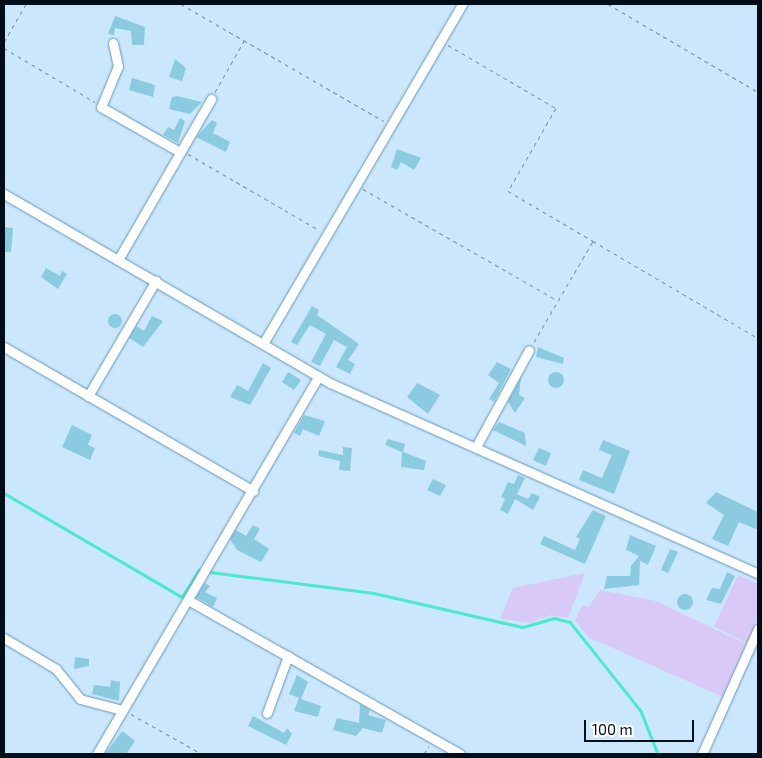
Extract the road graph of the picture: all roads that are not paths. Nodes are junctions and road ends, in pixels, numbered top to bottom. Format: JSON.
{"nodes":[{"id":1,"x":462,"y":4,"type":"edge"},
{"id":2,"x":113,"y":43,"type":"dead end"},
{"id":3,"x":211,"y":99,"type":"road end"},
{"id":4,"x":180,"y":151,"type":"junction"},
{"id":5,"x":4,"y":194,"type":"edge"},
{"id":6,"x":119,"y":258,"type":"junction"},
{"id":7,"x":156,"y":280,"type":"junction"},
{"id":8,"x":264,"y":342,"type":"junction"},
{"id":9,"x":4,"y":347,"type":"edge"},
{"id":10,"x":529,"y":350,"type":"road end"},
{"id":11,"x":319,"y":376,"type":"junction"},
{"id":12,"x":88,"y":396,"type":"junction"},
{"id":13,"x":477,"y":445,"type":"junction"},
{"id":14,"x":253,"y":491,"type":"junction"},
{"id":15,"x":758,"y":574,"type":"edge"},
{"id":16,"x":188,"y":600,"type":"junction"},
{"id":17,"x":758,"y":629,"type":"edge"},
{"id":18,"x":4,"y":638,"type":"edge"},
{"id":19,"x":288,"y":656,"type":"junction"},
{"id":20,"x":122,"y":710,"type":"junction"},
{"id":21,"x":267,"y":713,"type":"dead end"},
{"id":22,"x":97,"y":754,"type":"edge"},
{"id":23,"x":460,"y":754,"type":"edge"},
{"id":24,"x":702,"y":754,"type":"edge"}],
"edges":[{"from":1,"to":8,"type":"street"},
{"from":2,"to":4,"type":"street"},
{"from":3,"to":4,"type":"street"},
{"from":4,"to":6,"type":"street"},
{"from":5,"to":6,"type":"street"},
{"from":6,"to":7,"type":"street"},
{"from":7,"to":8,"type":"street"},
{"from":7,"to":12,"type":"street"},
{"from":8,"to":11,"type":"street"},
{"from":9,"to":12,"type":"street"},
{"from":10,"to":13,"type":"street"},
{"from":11,"to":13,"type":"street"},
{"from":11,"to":14,"type":"street"},
{"from":12,"to":14,"type":"street"},
{"from":13,"to":15,"type":"street"},
{"from":14,"to":16,"type":"street"},
{"from":16,"to":19,"type":"street"},
{"from":16,"to":20,"type":"street"},
{"from":17,"to":24,"type":"street"},
{"from":18,"to":20,"type":"street"},
{"from":19,"to":21,"type":"street"},
{"from":19,"to":23,"type":"street"},
{"from":20,"to":22,"type":"street"}]}
